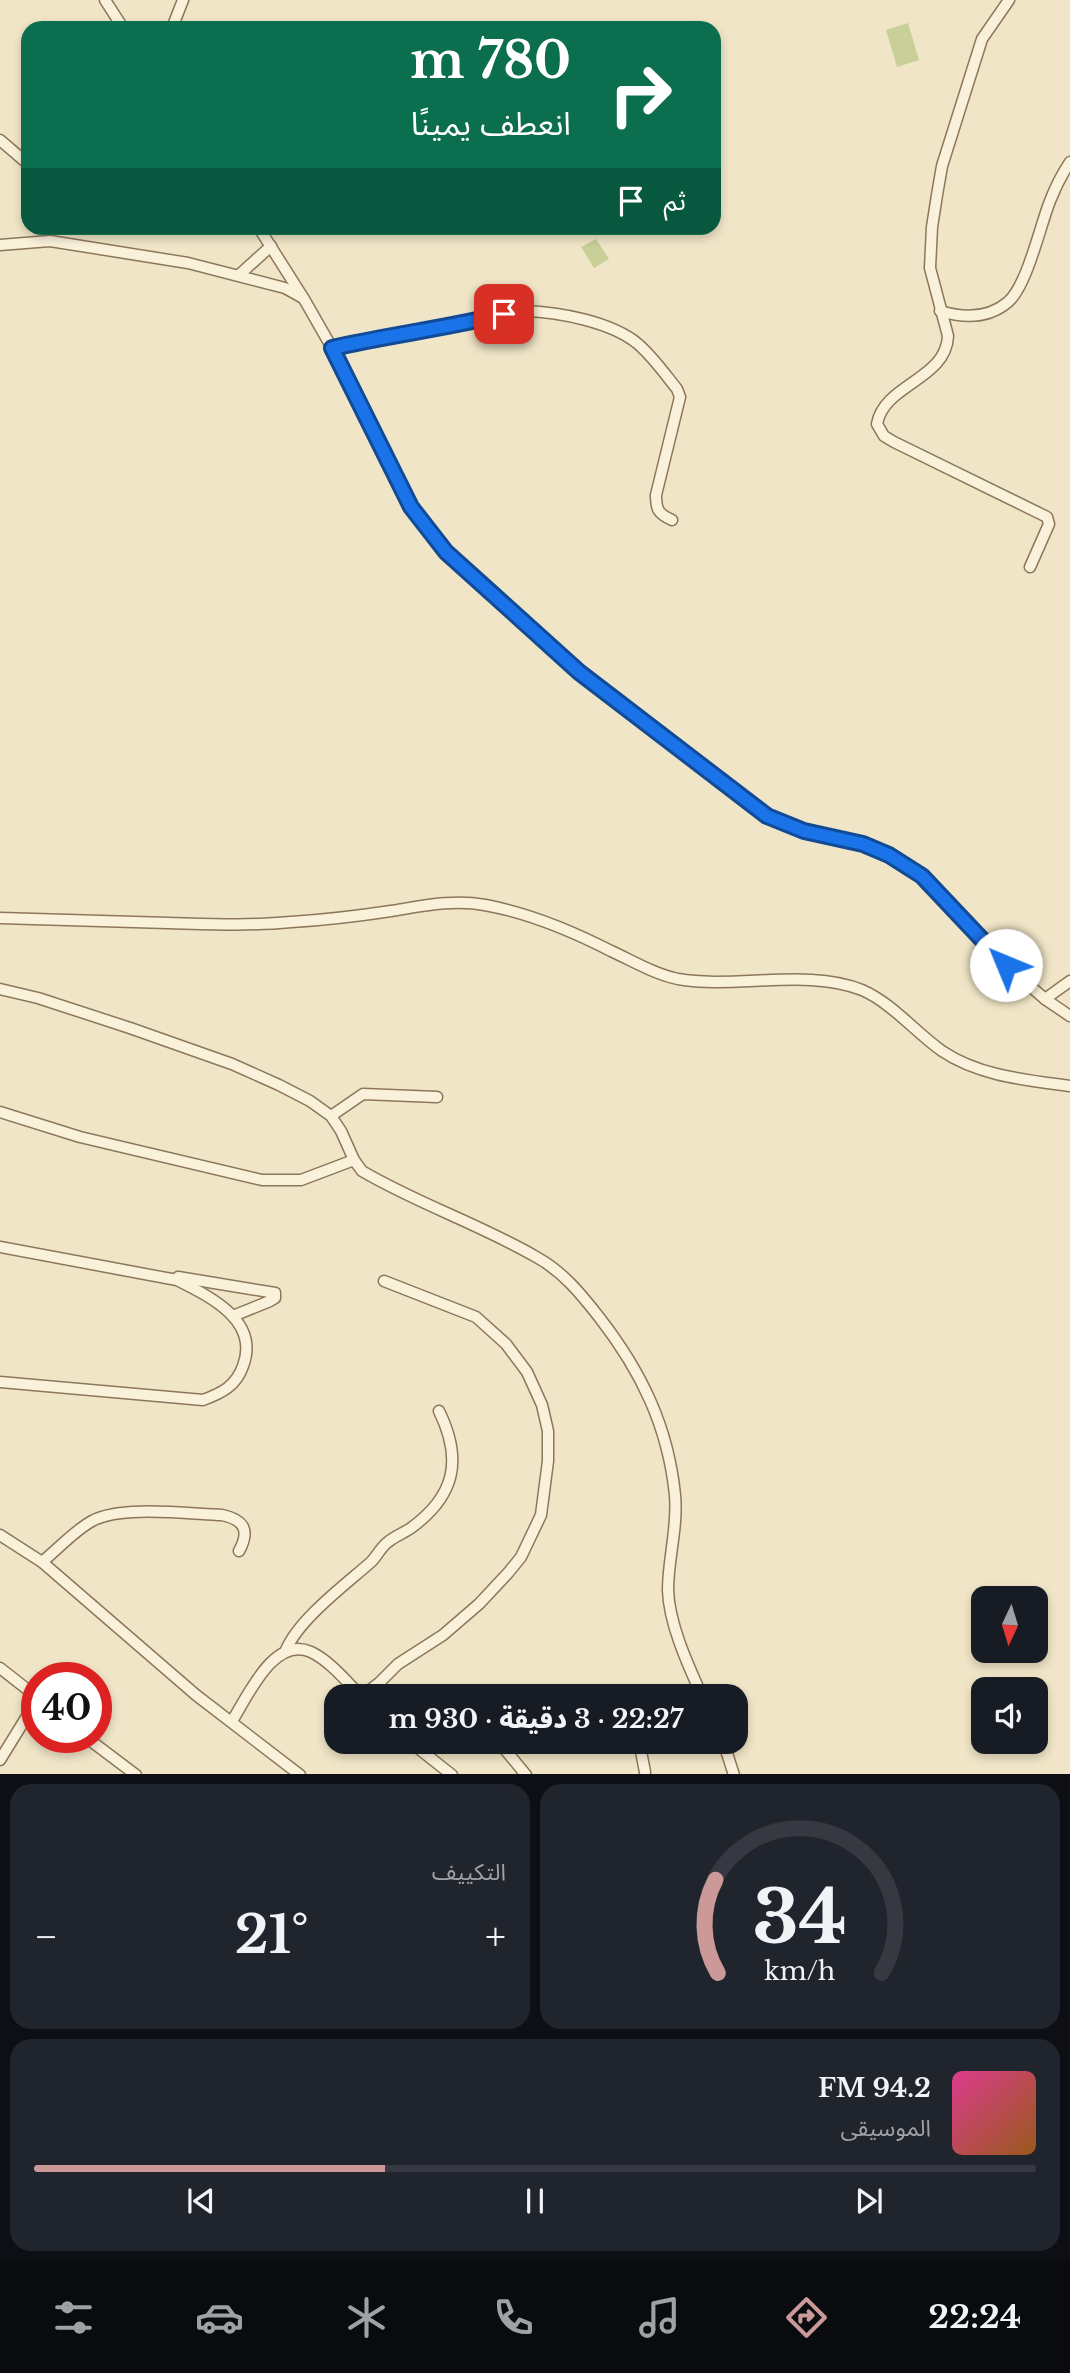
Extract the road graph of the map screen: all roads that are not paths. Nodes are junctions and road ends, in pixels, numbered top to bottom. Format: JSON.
{"nodes":[{"id":1,"x":105,"y":0,"type":"edge"},
{"id":2,"x":183,"y":0,"type":"edge"},
{"id":3,"x":1009,"y":0,"type":"edge"},
{"id":4,"x":119,"y":21,"type":"edge"},
{"id":5,"x":175,"y":21,"type":"edge"},
{"id":6,"x":0,"y":139,"type":"edge"},
{"id":7,"x":21,"y":158,"type":"edge"},
{"id":8,"x":1070,"y":162,"type":"edge"},
{"id":9,"x":264,"y":235,"type":"edge"},
{"id":10,"x":0,"y":245,"type":"edge"},
{"id":11,"x":271,"y":246,"type":"junction"},
{"id":12,"x":239,"y":275,"type":"junction"},
{"id":13,"x":304,"y":299,"type":"junction"},
{"id":14,"x":940,"y":311,"type":"junction"},
{"id":15,"x":332,"y":348,"type":"junction"},
{"id":16,"x":671,"y":520,"type":"dead end"},
{"id":17,"x":1030,"y":567,"type":"dead end"},
{"id":18,"x":0,"y":918,"type":"edge"},
{"id":19,"x":1070,"y":981,"type":"edge"},
{"id":20,"x":0,"y":989,"type":"edge"},
{"id":21,"x":1045,"y":999,"type":"junction"},
{"id":22,"x":1070,"y":1016,"type":"edge"},
{"id":23,"x":1070,"y":1086,"type":"edge"},
{"id":24,"x":437,"y":1097,"type":"dead end"},
{"id":25,"x":0,"y":1112,"type":"edge"},
{"id":26,"x":331,"y":1116,"type":"junction"},
{"id":27,"x":354,"y":1160,"type":"junction"},
{"id":28,"x":0,"y":1247,"type":"edge"},
{"id":29,"x":157,"y":1275,"type":"junction"},
{"id":30,"x":384,"y":1281,"type":"dead end"},
{"id":31,"x":233,"y":1316,"type":"junction"},
{"id":32,"x":0,"y":1382,"type":"edge"},
{"id":33,"x":439,"y":1412,"type":"dead end"},
{"id":34,"x":0,"y":1535,"type":"edge"},
{"id":35,"x":239,"y":1551,"type":"dead end"},
{"id":36,"x":42,"y":1563,"type":"junction"},
{"id":37,"x":286,"y":1650,"type":"junction"},
{"id":38,"x":0,"y":1668,"type":"edge"},
{"id":39,"x":349,"y":1684,"type":"edge"},
{"id":40,"x":375,"y":1684,"type":"edge"},
{"id":41,"x":694,"y":1684,"type":"edge"},
{"id":42,"x":21,"y":1686,"type":"edge"},
{"id":43,"x":232,"y":1721,"type":"junction"},
{"id":44,"x":21,"y":1725,"type":"edge"},
{"id":45,"x":108,"y":1753,"type":"edge"},
{"id":46,"x":426,"y":1754,"type":"edge"},
{"id":47,"x":509,"y":1754,"type":"edge"},
{"id":48,"x":642,"y":1754,"type":"edge"},
{"id":49,"x":727,"y":1754,"type":"edge"},
{"id":50,"x":0,"y":1760,"type":"edge"},
{"id":51,"x":645,"y":1772,"type":"dead end"},
{"id":52,"x":136,"y":1774,"type":"edge"},
{"id":53,"x":300,"y":1774,"type":"edge"},
{"id":54,"x":452,"y":1774,"type":"edge"},
{"id":55,"x":526,"y":1774,"type":"edge"},
{"id":56,"x":734,"y":1774,"type":"edge"}],
"edges":[{"from":1,"to":4,"type":"street"},
{"from":2,"to":5,"type":"street"},
{"from":3,"to":14,"type":"street"},
{"from":6,"to":7,"type":"street"},
{"from":8,"to":14,"type":"street"},
{"from":9,"to":11,"type":"street"},
{"from":10,"to":12,"type":"street"},
{"from":11,"to":12,"type":"street"},
{"from":11,"to":13,"type":"street"},
{"from":12,"to":13,"type":"street"},
{"from":13,"to":15,"type":"street"},
{"from":14,"to":17,"type":"street"},
{"from":15,"to":16,"type":"street"},
{"from":15,"to":21,"type":"street"},
{"from":18,"to":23,"type":"street"},
{"from":19,"to":21,"type":"street"},
{"from":20,"to":26,"type":"street"},
{"from":21,"to":22,"type":"street"},
{"from":24,"to":26,"type":"street"},
{"from":25,"to":27,"type":"street"},
{"from":26,"to":27,"type":"street"},
{"from":27,"to":41,"type":"street"},
{"from":28,"to":29,"type":"street"},
{"from":29,"to":31,"type":"street"},
{"from":29,"to":31,"type":"street"},
{"from":30,"to":40,"type":"street"},
{"from":31,"to":32,"type":"street"},
{"from":33,"to":37,"type":"street"},
{"from":34,"to":36,"type":"street"},
{"from":35,"to":36,"type":"street"},
{"from":36,"to":43,"type":"street"},
{"from":37,"to":39,"type":"street"},
{"from":37,"to":43,"type":"street"},
{"from":38,"to":42,"type":"street"},
{"from":43,"to":53,"type":"street"},
{"from":44,"to":50,"type":"street"},
{"from":45,"to":52,"type":"street"},
{"from":46,"to":54,"type":"street"},
{"from":47,"to":55,"type":"street"},
{"from":48,"to":51,"type":"street"},
{"from":49,"to":56,"type":"street"}]}
